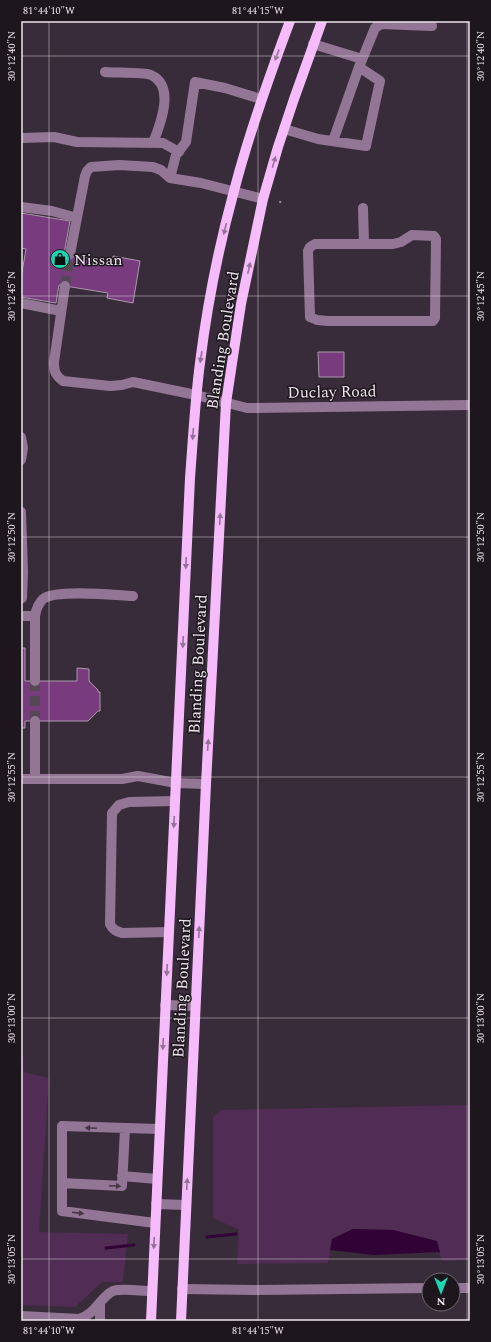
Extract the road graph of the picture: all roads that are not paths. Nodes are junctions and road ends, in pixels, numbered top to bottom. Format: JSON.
{"nodes":[{"id":1,"x":290,"y":21,"type":"edge"},
{"id":2,"x":322,"y":21,"type":"edge"},
{"id":3,"x":403,"y":23,"type":"edge"},
{"id":4,"x":432,"y":26,"type":"dead end"},
{"id":5,"x":313,"y":44,"type":"junction"},
{"id":6,"x":361,"y":63,"type":"junction"},
{"id":7,"x":105,"y":72,"type":"dead end"},
{"id":8,"x":261,"y":99,"type":"junction"},
{"id":9,"x":284,"y":129,"type":"junction"},
{"id":10,"x":21,"y":138,"type":"edge"},
{"id":11,"x":334,"y":141,"type":"junction"},
{"id":12,"x":153,"y":143,"type":"junction"},
{"id":13,"x":179,"y":152,"type":"junction"},
{"id":14,"x":170,"y":178,"type":"junction"},
{"id":15,"x":234,"y":191,"type":"junction"},
{"id":16,"x":263,"y":199,"type":"junction"},
{"id":17,"x":21,"y":207,"type":"edge"},
{"id":18,"x":363,"y":208,"type":"dead end"},
{"id":19,"x":77,"y":218,"type":"junction"},
{"id":20,"x":364,"y":244,"type":"junction"},
{"id":21,"x":70,"y":254,"type":"tunnel mouth"},
{"id":22,"x":65,"y":286,"type":"tunnel mouth"},
{"id":23,"x":21,"y":303,"type":"edge"},
{"id":24,"x":61,"y":311,"type":"junction"},
{"id":25,"x":196,"y":395,"type":"junction"},
{"id":26,"x":226,"y":403,"type":"junction"},
{"id":27,"x":470,"y":405,"type":"edge"},
{"id":28,"x":21,"y":437,"type":"edge"},
{"id":29,"x":21,"y":460,"type":"edge"},
{"id":30,"x":21,"y":512,"type":"edge"},
{"id":31,"x":133,"y":596,"type":"dead end"},
{"id":32,"x":21,"y":598,"type":"edge"},
{"id":33,"x":36,"y":613,"type":"junction"},
{"id":34,"x":21,"y":616,"type":"edge"},
{"id":35,"x":35,"y":681,"type":"tunnel mouth"},
{"id":36,"x":35,"y":721,"type":"tunnel mouth"},
{"id":37,"x":21,"y":779,"type":"edge"},
{"id":38,"x":35,"y":779,"type":"junction"},
{"id":39,"x":176,"y":783,"type":"junction"},
{"id":40,"x":206,"y":784,"type":"junction"},
{"id":41,"x":175,"y":801,"type":"junction"},
{"id":42,"x":169,"y":932,"type":"junction"},
{"id":43,"x":165,"y":1005,"type":"junction"},
{"id":44,"x":195,"y":1006,"type":"junction"},
{"id":45,"x":128,"y":1129,"type":"junction"},
{"id":46,"x":160,"y":1129,"type":"junction"},
{"id":47,"x":122,"y":1176,"type":"junction"},
{"id":48,"x":157,"y":1180,"type":"junction"},
{"id":49,"x":62,"y":1183,"type":"junction"},
{"id":50,"x":156,"y":1204,"type":"junction"},
{"id":51,"x":186,"y":1205,"type":"junction"},
{"id":52,"x":155,"y":1223,"type":"junction"},
{"id":53,"x":421,"y":1288,"type":"edge"},
{"id":54,"x":182,"y":1289,"type":"junction"},
{"id":55,"x":152,"y":1291,"type":"junction"},
{"id":56,"x":100,"y":1304,"type":"junction"},
{"id":57,"x":21,"y":1316,"type":"edge"},
{"id":58,"x":100,"y":1321,"type":"edge"},
{"id":59,"x":151,"y":1321,"type":"edge"},
{"id":60,"x":181,"y":1321,"type":"edge"}],
"edges":[{"from":1,"to":8,"type":"main road","name":"Blanding Boulevard","one_way":true},
{"from":2,"to":5,"type":"main road","name":"Blanding Boulevard"},
{"from":3,"to":4,"type":"street"},
{"from":3,"to":6,"type":"street"},
{"from":5,"to":6,"type":"street"},
{"from":5,"to":9,"type":"main road","name":"Blanding Boulevard"},
{"from":6,"to":11,"type":"street"},
{"from":6,"to":11,"type":"street"},
{"from":7,"to":12,"type":"street"},
{"from":8,"to":13,"type":"street"},
{"from":8,"to":15,"type":"main road","name":"Blanding Boulevard"},
{"from":9,"to":11,"type":"street"},
{"from":16,"to":9,"type":"main road","name":"Blanding Boulevard","one_way":true},
{"from":10,"to":12,"type":"street"},
{"from":12,"to":13,"type":"street"},
{"from":13,"to":14,"type":"street"},
{"from":14,"to":15,"type":"street"},
{"from":14,"to":19,"type":"street"},
{"from":15,"to":16,"type":"street"},
{"from":15,"to":25,"type":"main road","name":"Blanding Boulevard","one_way":true},
{"from":26,"to":16,"type":"main road","name":"Blanding Boulevard","one_way":true},
{"from":17,"to":19,"type":"street"},
{"from":18,"to":20,"type":"street"},
{"from":19,"to":21,"type":"street"},
{"from":20,"to":20,"type":"street"},
{"from":22,"to":24,"type":"street","name":"Duclay Road"},
{"from":23,"to":24,"type":"street"},
{"from":24,"to":25,"type":"street","name":"Duclay Road"},
{"from":25,"to":26,"type":"street","name":"Duclay Road"},
{"from":25,"to":39,"type":"main road","name":"Blanding Boulevard","one_way":true},
{"from":26,"to":27,"type":"street","name":"Duclay Road"},
{"from":40,"to":26,"type":"main road","name":"Blanding Boulevard","one_way":true},
{"from":28,"to":29,"type":"street"},
{"from":30,"to":32,"type":"street"},
{"from":31,"to":33,"type":"street"},
{"from":32,"to":33,"type":"street"},
{"from":33,"to":34,"type":"street"},
{"from":33,"to":35,"type":"street"},
{"from":36,"to":38,"type":"street"},
{"from":37,"to":38,"type":"street"},
{"from":38,"to":39,"type":"street"},
{"from":39,"to":40,"type":"street"},
{"from":39,"to":41,"type":"main road","name":"Blanding Boulevard"},
{"from":44,"to":40,"type":"main road","name":"Blanding Boulevard","one_way":true},
{"from":41,"to":42,"type":"main road","name":"Blanding Boulevard","one_way":true},
{"from":41,"to":42,"type":"street"},
{"from":42,"to":43,"type":"main road","name":"Blanding Boulevard","one_way":true},
{"from":43,"to":44,"type":"street"},
{"from":43,"to":46,"type":"main road","name":"Blanding Boulevard","one_way":true},
{"from":51,"to":44,"type":"main road","name":"Blanding Boulevard","one_way":true},
{"from":45,"to":46,"type":"street"},
{"from":45,"to":47,"type":"street"},
{"from":45,"to":49,"type":"street","one_way":true},
{"from":46,"to":48,"type":"main road","name":"Blanding Boulevard"},
{"from":47,"to":48,"type":"street"},
{"from":49,"to":47,"type":"street","one_way":true},
{"from":48,"to":50,"type":"main road","name":"Blanding Boulevard"},
{"from":49,"to":52,"type":"street","one_way":true},
{"from":50,"to":51,"type":"street"},
{"from":50,"to":52,"type":"main road","name":"Blanding Boulevard"},
{"from":51,"to":54,"type":"main road","name":"Blanding Boulevard"},
{"from":52,"to":55,"type":"main road","name":"Blanding Boulevard","one_way":true},
{"from":53,"to":54,"type":"street"},
{"from":54,"to":60,"type":"main road","name":"Blanding Boulevard"},
{"from":55,"to":56,"type":"street"},
{"from":55,"to":59,"type":"main road","name":"Blanding Boulevard"},
{"from":56,"to":57,"type":"street"},
{"from":56,"to":58,"type":"street"}]}
